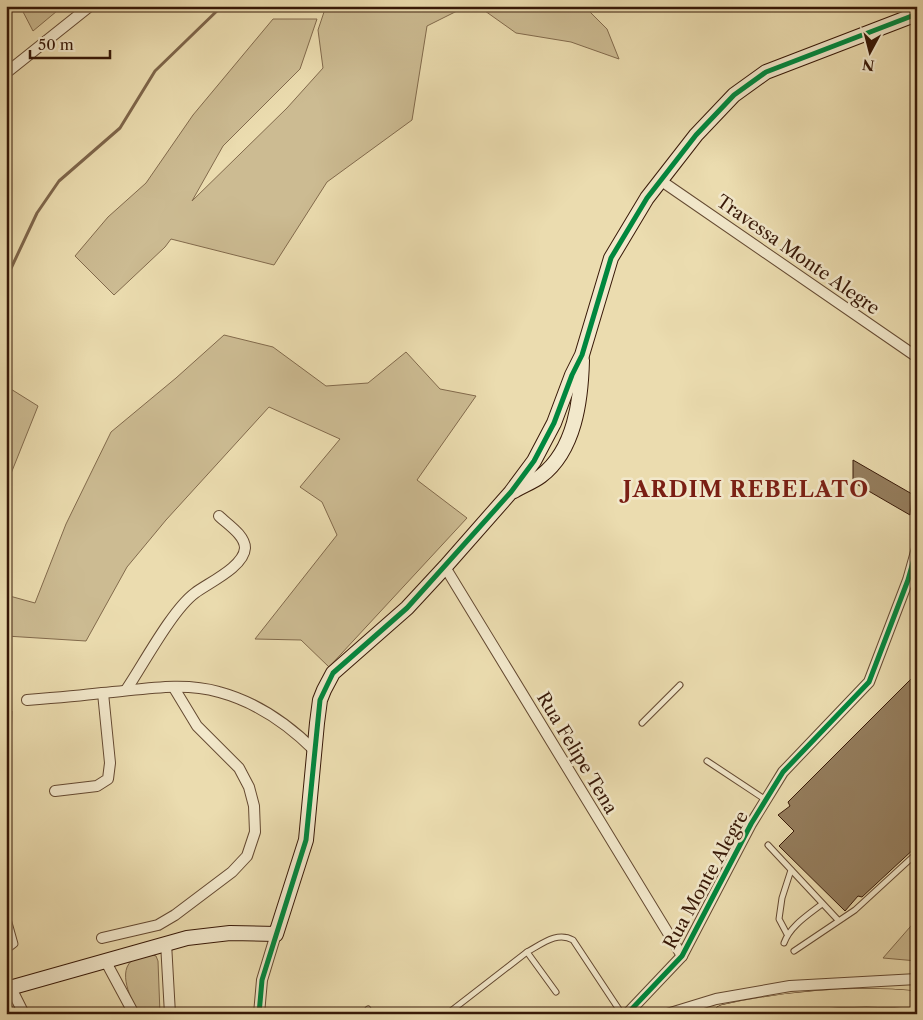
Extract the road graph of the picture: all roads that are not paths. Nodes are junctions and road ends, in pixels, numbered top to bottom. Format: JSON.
{"nodes":[{"id":1,"x":90,"y":6,"type":"edge"},
{"id":2,"x":917,"y":14,"type":"edge"},
{"id":3,"x":6,"y":72,"type":"edge"},
{"id":4,"x":660,"y":180,"type":"junction"},
{"id":5,"x":582,"y":354,"type":"junction"},
{"id":6,"x":917,"y":358,"type":"edge"},
{"id":7,"x":511,"y":492,"type":"junction"},
{"id":8,"x":219,"y":516,"type":"dead end"},
{"id":9,"x":917,"y":548,"type":"edge"},
{"id":10,"x":445,"y":566,"type":"junction"},
{"id":11,"x":680,"y":686,"type":"dead end"},
{"id":12,"x":174,"y":688,"type":"junction"},
{"id":13,"x":126,"y":690,"type":"junction"},
{"id":14,"x":104,"y":693,"type":"junction"},
{"id":15,"x":27,"y":700,"type":"dead end"},
{"id":16,"x":642,"y":723,"type":"dead end"},
{"id":17,"x":315,"y":751,"type":"junction"},
{"id":18,"x":707,"y":761,"type":"dead end"},
{"id":19,"x":55,"y":791,"type":"dead end"},
{"id":20,"x":766,"y":800,"type":"junction"},
{"id":21,"x":768,"y":846,"type":"dead end"},
{"id":22,"x":917,"y":853,"type":"edge"},
{"id":23,"x":791,"y":870,"type":"junction"},
{"id":24,"x":822,"y":904,"type":"junction"},
{"id":25,"x":6,"y":912,"type":"edge"},
{"id":26,"x":838,"y":920,"type":"junction"},
{"id":27,"x":276,"y":934,"type":"junction"},
{"id":28,"x":787,"y":934,"type":"junction"},
{"id":29,"x":102,"y":938,"type":"dead end"},
{"id":30,"x":166,"y":943,"type":"junction"},
{"id":31,"x":784,"y":943,"type":"dead end"},
{"id":32,"x":6,"y":951,"type":"edge"},
{"id":33,"x":794,"y":951,"type":"dead end"},
{"id":34,"x":527,"y":952,"type":"junction"},
{"id":35,"x":682,"y":956,"type":"junction"},
{"id":36,"x":106,"y":962,"type":"junction"},
{"id":37,"x":917,"y":979,"type":"edge"},
{"id":38,"x":9,"y":988,"type":"edge"},
{"id":39,"x":556,"y":992,"type":"dead end"},
{"id":40,"x":917,"y":1000,"type":"edge"},
{"id":41,"x":630,"y":1012,"type":"edge"},
{"id":42,"x":24,"y":1014,"type":"edge"},
{"id":43,"x":134,"y":1014,"type":"edge"},
{"id":44,"x":170,"y":1014,"type":"edge"},
{"id":45,"x":259,"y":1014,"type":"edge"},
{"id":46,"x":447,"y":1014,"type":"edge"},
{"id":47,"x":667,"y":1014,"type":"edge"},
{"id":48,"x":722,"y":1014,"type":"edge"}],
"edges":[{"from":1,"to":3,"type":"street"},
{"from":2,"to":4,"type":"street"},
{"from":4,"to":5,"type":"street"},
{"from":4,"to":6,"type":"street","name":"Travessa Monte Alegre"},
{"from":5,"to":7,"type":"street"},
{"from":5,"to":7,"type":"street"},
{"from":7,"to":10,"type":"street"},
{"from":8,"to":13,"type":"street"},
{"from":9,"to":20,"type":"street","name":"Rua Monte Alegre"},
{"from":10,"to":17,"type":"street"},
{"from":10,"to":35,"type":"street","name":"Rua Felipe Tena"},
{"from":11,"to":16,"type":"lane"},
{"from":12,"to":13,"type":"street"},
{"from":12,"to":17,"type":"street"},
{"from":12,"to":29,"type":"street"},
{"from":13,"to":14,"type":"street"},
{"from":14,"to":15,"type":"street"},
{"from":14,"to":19,"type":"street"},
{"from":17,"to":27,"type":"street"},
{"from":18,"to":20,"type":"lane"},
{"from":20,"to":35,"type":"street","name":"Rua Monte Alegre"},
{"from":21,"to":23,"type":"lane"},
{"from":22,"to":26,"type":"lane"},
{"from":23,"to":24,"type":"lane"},
{"from":23,"to":28,"type":"lane"},
{"from":24,"to":26,"type":"lane"},
{"from":24,"to":28,"type":"lane"},
{"from":25,"to":32,"type":"lane"},
{"from":26,"to":33,"type":"lane"},
{"from":27,"to":30,"type":"street"},
{"from":27,"to":45,"type":"street"},
{"from":28,"to":31,"type":"lane"},
{"from":30,"to":36,"type":"street"},
{"from":30,"to":44,"type":"street"},
{"from":34,"to":39,"type":"lane"},
{"from":34,"to":41,"type":"lane"},
{"from":34,"to":46,"type":"lane"},
{"from":35,"to":41,"type":"street","name":"Rua Monte Alegre"},
{"from":36,"to":38,"type":"street"},
{"from":36,"to":43,"type":"street"},
{"from":37,"to":47,"type":"street"},
{"from":38,"to":42,"type":"street"},
{"from":40,"to":48,"type":"highway"}]}
